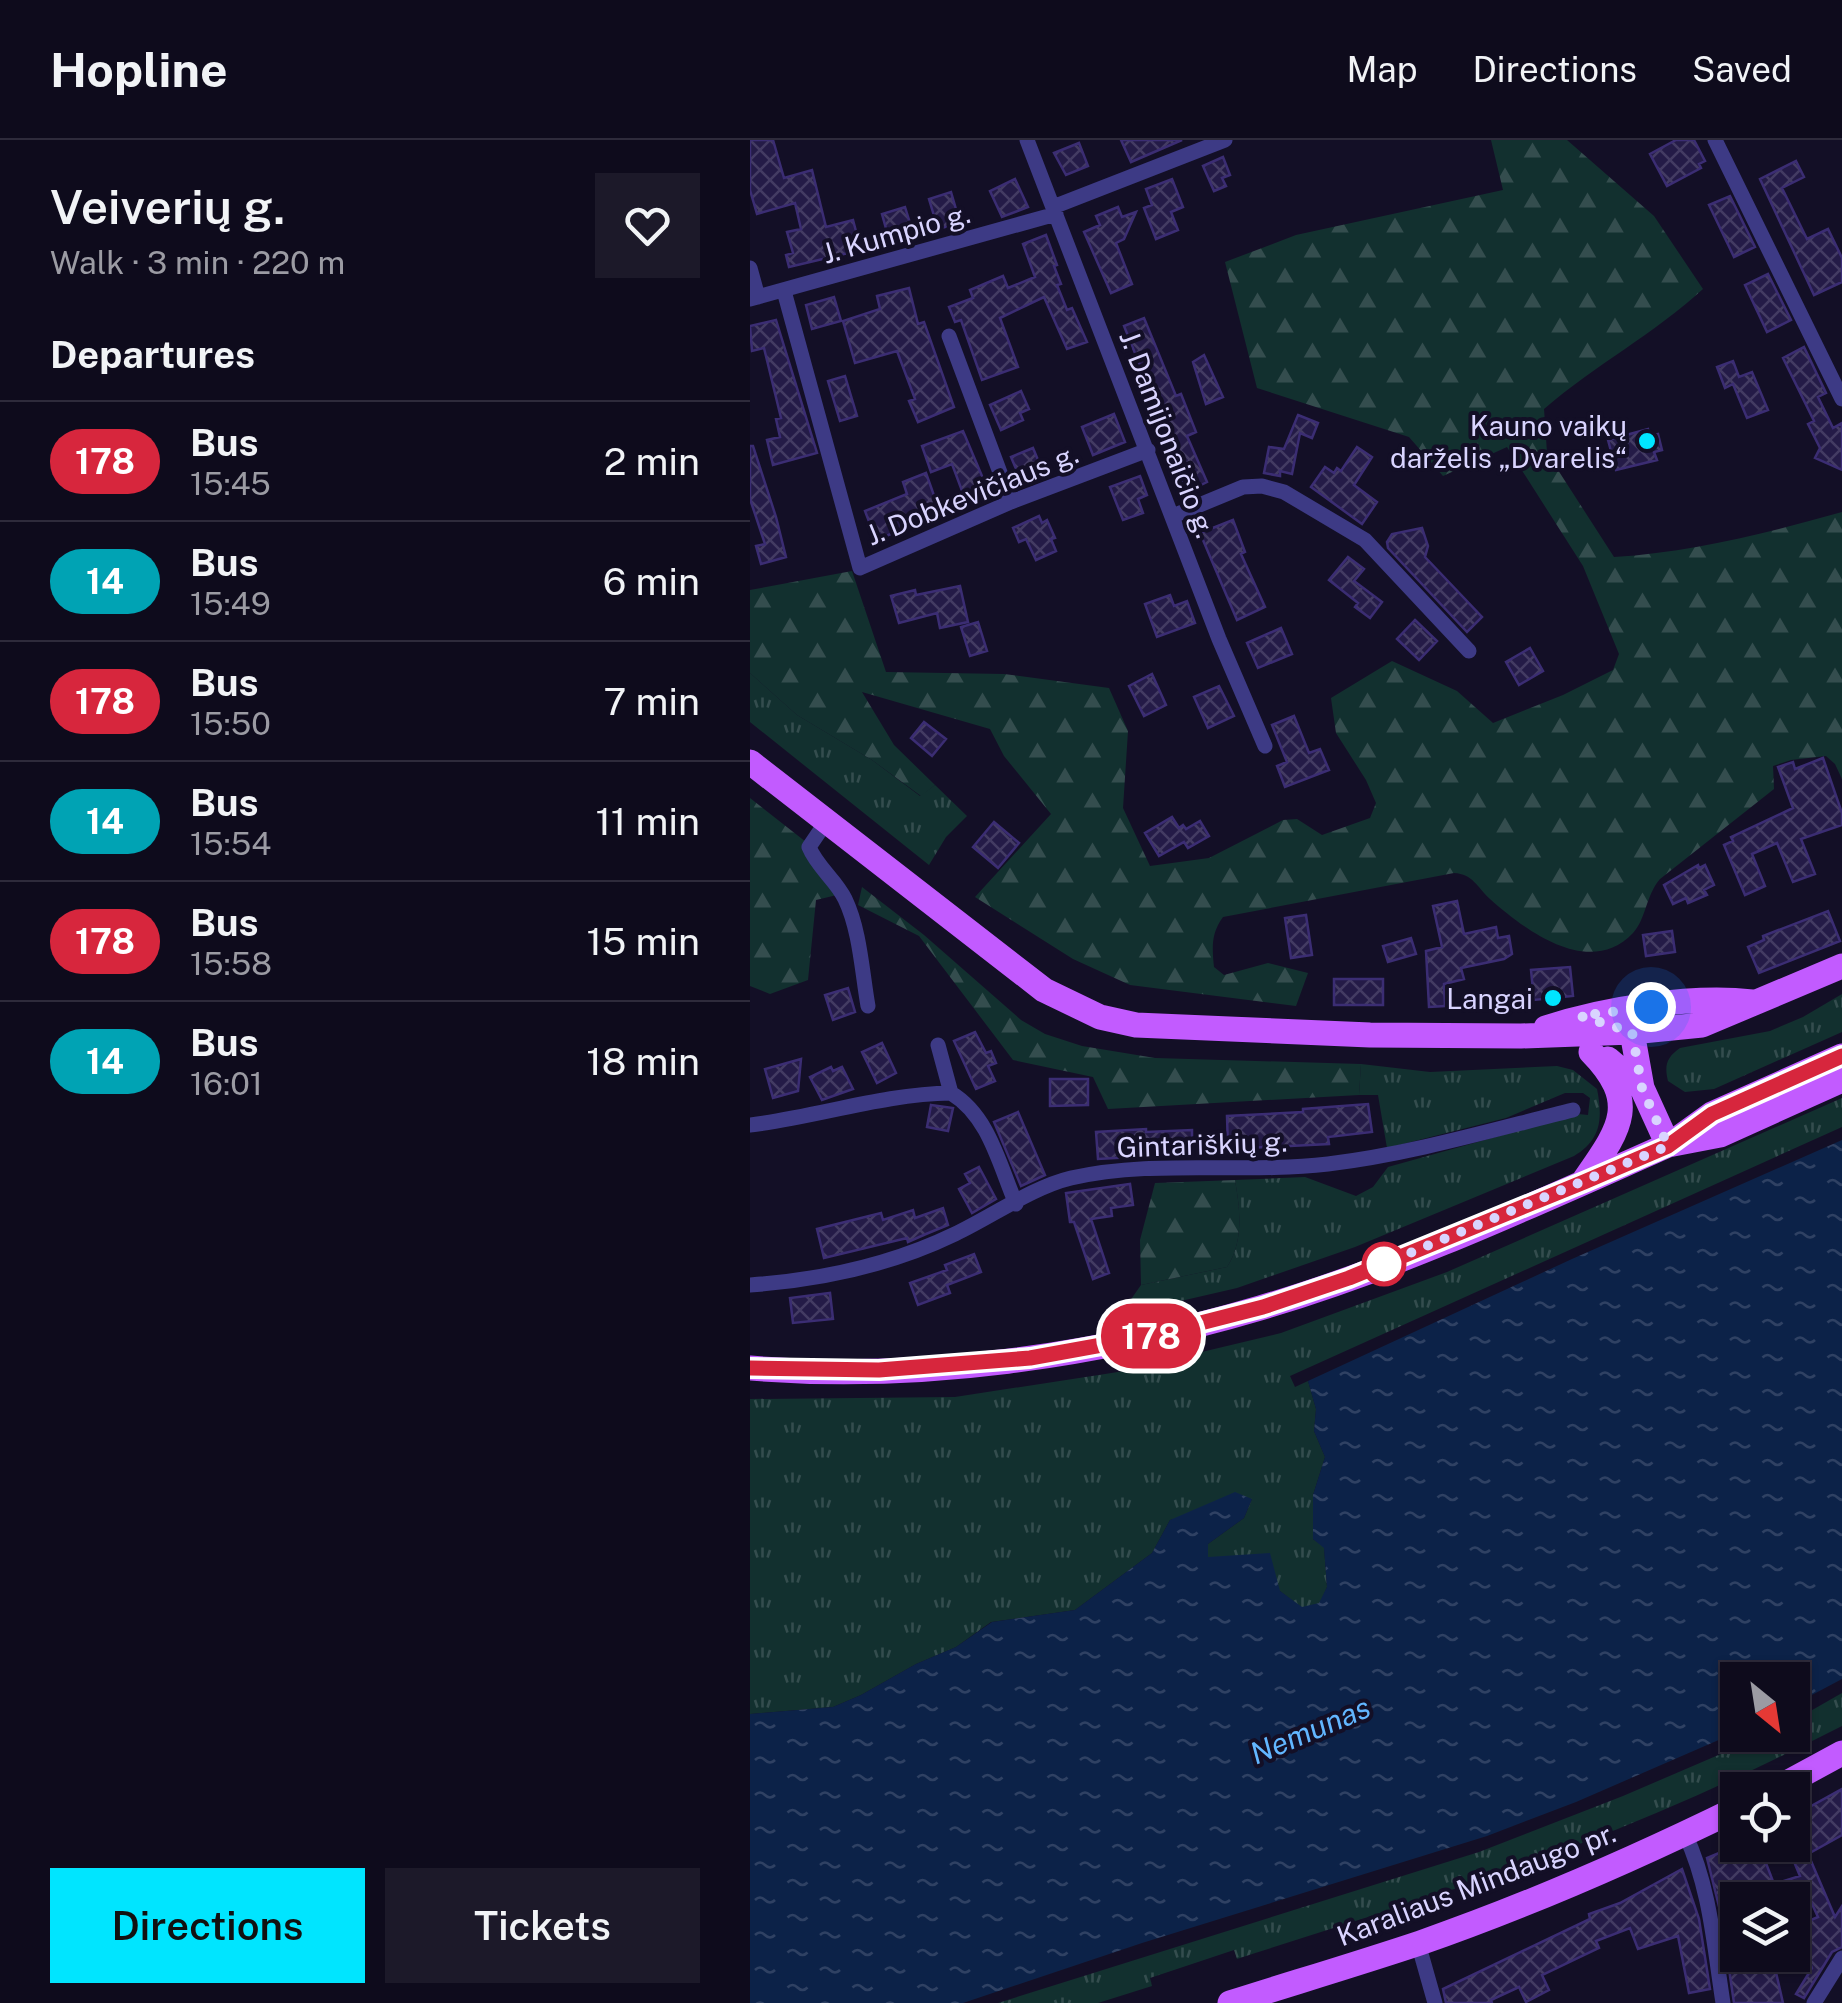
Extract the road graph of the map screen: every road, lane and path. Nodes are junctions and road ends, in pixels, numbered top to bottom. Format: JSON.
{"nodes":[{"id":1,"x":1027,"y":140,"type":"edge"},
{"id":2,"x":1225,"y":140,"type":"edge"},
{"id":3,"x":1716,"y":140,"type":"edge"},
{"id":4,"x":1055,"y":210,"type":"junction"},
{"id":5,"x":750,"y":268,"type":"edge"},
{"id":6,"x":784,"y":291,"type":"junction"},
{"id":7,"x":754,"y":298,"type":"edge"},
{"id":8,"x":950,"y":336,"type":"dead end"},
{"id":9,"x":1842,"y":399,"type":"edge"},
{"id":10,"x":1148,"y":450,"type":"junction"},
{"id":11,"x":1011,"y":502,"type":"junction"},
{"id":12,"x":1172,"y":516,"type":"junction"},
{"id":13,"x":1469,"y":651,"type":"dead end"},
{"id":14,"x":1265,"y":746,"type":"dead end"},
{"id":15,"x":750,"y":762,"type":"edge"},
{"id":16,"x":826,"y":822,"type":"junction"},
{"id":17,"x":1842,"y":966,"type":"edge"},
{"id":18,"x":1752,"y":1002,"type":"junction"},
{"id":19,"x":868,"y":1006,"type":"dead end"},
{"id":20,"x":1580,"y":1016,"type":"junction"},
{"id":21,"x":1632,"y":1032,"type":"junction"},
{"id":22,"x":1521,"y":1036,"type":"junction"},
{"id":23,"x":938,"y":1045,"type":"dead end"},
{"id":24,"x":1591,"y":1052,"type":"junction"},
{"id":25,"x":1842,"y":1056,"type":"edge"},
{"id":26,"x":1842,"y":1080,"type":"edge"},
{"id":27,"x":1642,"y":1088,"type":"junction"},
{"id":28,"x":951,"y":1093,"type":"junction"},
{"id":29,"x":1572,"y":1110,"type":"dead end"},
{"id":30,"x":750,"y":1124,"type":"edge"},
{"id":31,"x":1668,"y":1146,"type":"junction"},
{"id":32,"x":1584,"y":1182,"type":"junction"},
{"id":33,"x":1016,"y":1204,"type":"junction"},
{"id":34,"x":750,"y":1285,"type":"edge"},
{"id":35,"x":750,"y":1368,"type":"edge"},
{"id":36,"x":1842,"y":1754,"type":"edge"},
{"id":37,"x":1808,"y":1772,"type":"edge"},
{"id":38,"x":1720,"y":1817,"type":"edge"},
{"id":39,"x":1684,"y":1834,"type":"junction"},
{"id":40,"x":1418,"y":1944,"type":"junction"},
{"id":41,"x":1842,"y":1958,"type":"edge"},
{"id":42,"x":1241,"y":2001,"type":"edge"},
{"id":43,"x":1435,"y":2003,"type":"edge"},
{"id":44,"x":1723,"y":2003,"type":"edge"},
{"id":45,"x":1814,"y":2003,"type":"edge"}],
"edges":[{"from":1,"to":4,"type":"street","name":"J. Damijonaičio g."},
{"from":2,"to":4,"type":"street","name":"J. Kumpio g."},
{"from":3,"to":9,"type":"street"},
{"from":4,"to":6,"type":"street","name":"J. Kumpio g."},
{"from":4,"to":10,"type":"street","name":"J. Damijonaičio g."},
{"from":5,"to":7,"type":"street"},
{"from":6,"to":7,"type":"street","name":"J. Kumpio g."},
{"from":6,"to":11,"type":"street","name":"J. Dobkevičiaus g."},
{"from":8,"to":11,"type":"street"},
{"from":10,"to":11,"type":"street","name":"J. Dobkevičiaus g."},
{"from":10,"to":12,"type":"street","name":"J. Damijonaičio g."},
{"from":12,"to":13,"type":"street"},
{"from":12,"to":14,"type":"street","name":"J. Damijonaičio g."},
{"from":15,"to":16,"type":"main road"},
{"from":16,"to":19,"type":"street"},
{"from":16,"to":22,"type":"main road"},
{"from":17,"to":18,"type":"main road"},
{"from":18,"to":20,"type":"main road"},
{"from":18,"to":21,"type":"main road"},
{"from":20,"to":21,"type":"main road"},
{"from":20,"to":22,"type":"main road"},
{"from":21,"to":22,"type":"main road"},
{"from":21,"to":27,"type":"main road"},
{"from":22,"to":24,"type":"main road"},
{"from":23,"to":28,"type":"street"},
{"from":24,"to":27,"type":"main road"},
{"from":24,"to":32,"type":"main road"},
{"from":25,"to":31,"type":"main road"},
{"from":26,"to":31,"type":"main road"},
{"from":27,"to":31,"type":"main road"},
{"from":28,"to":30,"type":"street"},
{"from":28,"to":33,"type":"street"},
{"from":29,"to":33,"type":"street","name":"Gintariškių g."},
{"from":31,"to":32,"type":"main road"},
{"from":32,"to":35,"type":"main road"},
{"from":33,"to":34,"type":"street","name":"Gintariškių g."},
{"from":36,"to":37,"type":"main road"},
{"from":38,"to":39,"type":"main road","name":"Karaliaus Mindaugo pr."},
{"from":39,"to":40,"type":"main road","name":"Karaliaus Mindaugo pr."},
{"from":39,"to":44,"type":"street"},
{"from":40,"to":42,"type":"main road","name":"Karaliaus Mindaugo pr."},
{"from":40,"to":43,"type":"street"},
{"from":41,"to":45,"type":"street"}]}
